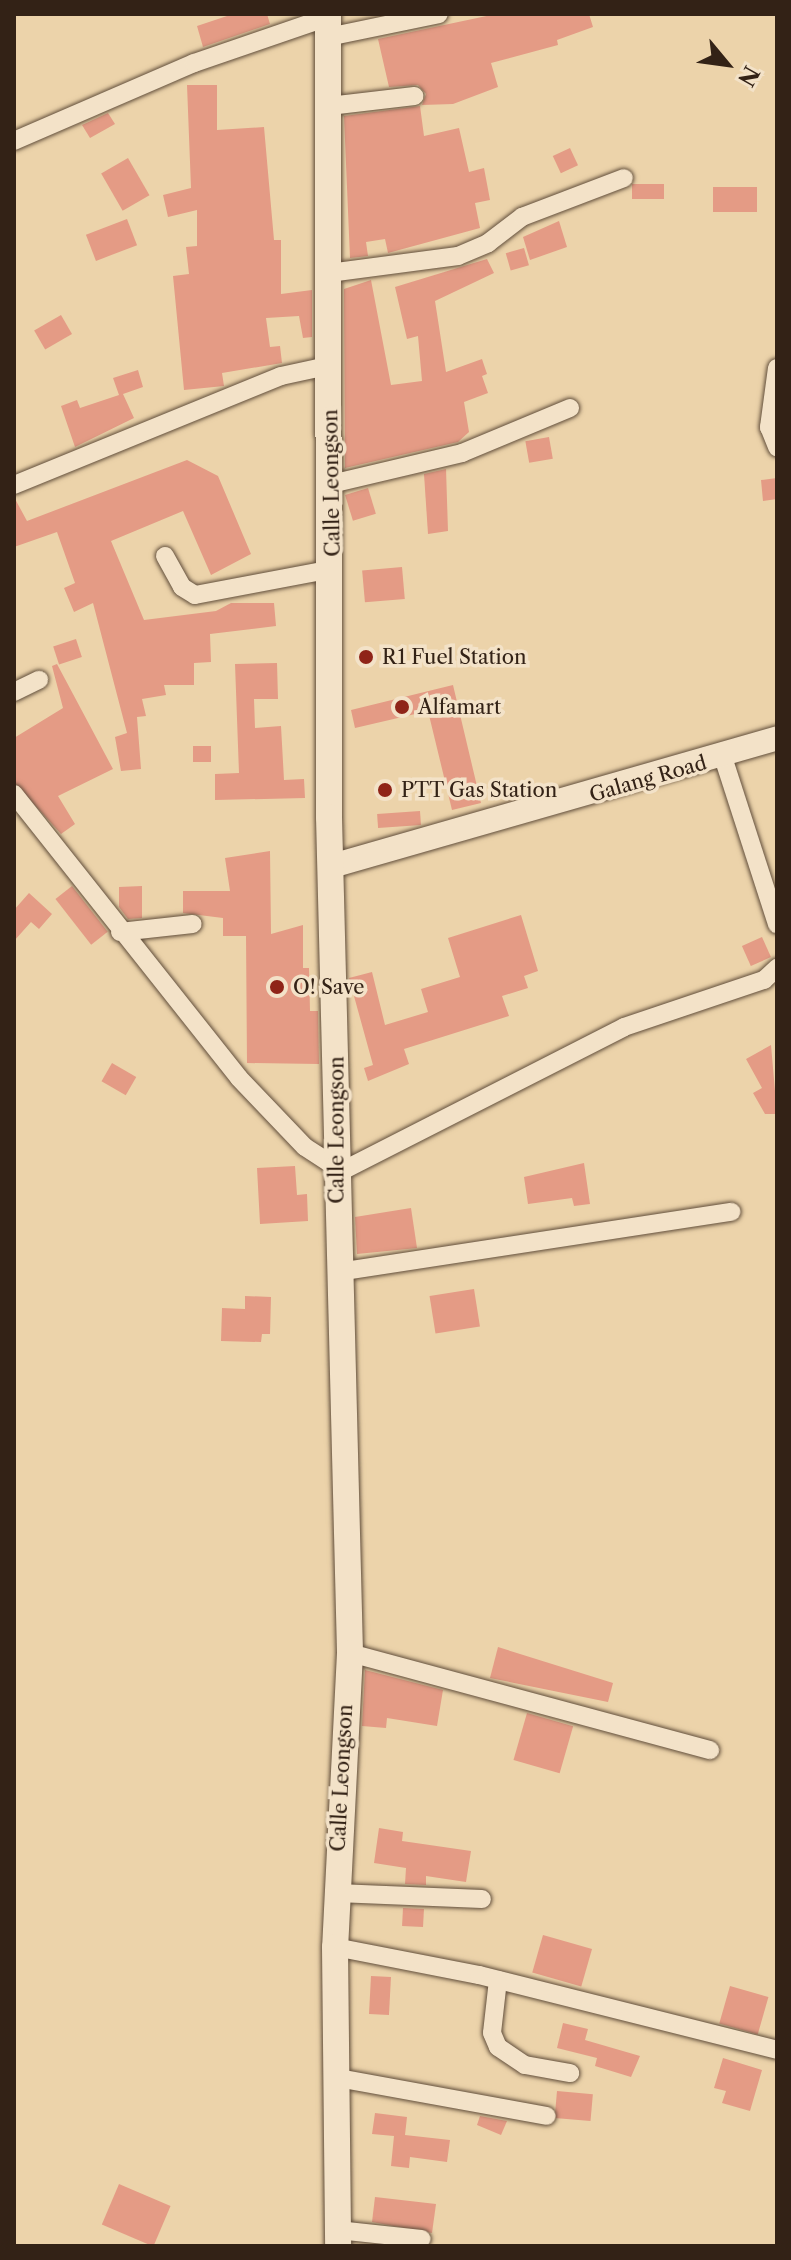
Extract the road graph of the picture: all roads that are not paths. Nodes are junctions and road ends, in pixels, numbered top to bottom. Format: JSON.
{"nodes":[{"id":1,"x":439,"y":14,"type":"edge"},
{"id":2,"x":328,"y":23,"type":"edge"},
{"id":3,"x":414,"y":96,"type":"dead end"},
{"id":4,"x":329,"y":106,"type":"junction"},
{"id":5,"x":14,"y":141,"type":"edge"},
{"id":6,"x":624,"y":178,"type":"dead end"},
{"id":7,"x":329,"y":273,"type":"junction"},
{"id":8,"x":332,"y":365,"type":"junction"},
{"id":9,"x":777,"y":368,"type":"edge"},
{"id":10,"x":570,"y":408,"type":"dead end"},
{"id":11,"x":777,"y":447,"type":"edge"},
{"id":12,"x":331,"y":484,"type":"junction"},
{"id":13,"x":14,"y":485,"type":"edge"},
{"id":14,"x":165,"y":556,"type":"dead end"},
{"id":15,"x":333,"y":569,"type":"junction"},
{"id":16,"x":39,"y":680,"type":"dead end"},
{"id":17,"x":14,"y":692,"type":"edge"},
{"id":18,"x":777,"y":738,"type":"edge"},
{"id":19,"x":723,"y":757,"type":"junction"},
{"id":20,"x":14,"y":794,"type":"edge"},
{"id":21,"x":332,"y":866,"type":"junction"},
{"id":22,"x":193,"y":924,"type":"dead end"},
{"id":23,"x":777,"y":924,"type":"edge"},
{"id":24,"x":120,"y":932,"type":"junction"},
{"id":25,"x":777,"y":968,"type":"edge"},
{"id":26,"x":336,"y":1170,"type":"junction"},
{"id":27,"x":731,"y":1212,"type":"dead end"},
{"id":28,"x":338,"y":1272,"type":"junction"},
{"id":29,"x":350,"y":1653,"type":"junction"},
{"id":30,"x":710,"y":1750,"type":"dead end"},
{"id":31,"x":337,"y":1893,"type":"junction"},
{"id":32,"x":482,"y":1899,"type":"dead end"},
{"id":33,"x":335,"y":1947,"type":"junction"},
{"id":34,"x":498,"y":1980,"type":"junction"},
{"id":35,"x":777,"y":2050,"type":"edge"},
{"id":36,"x":570,"y":2073,"type":"dead end"},
{"id":37,"x":338,"y":2078,"type":"junction"},
{"id":38,"x":547,"y":2116,"type":"dead end"},
{"id":39,"x":338,"y":2238,"type":"edge"},
{"id":40,"x":422,"y":2239,"type":"dead end"}],
"edges":[{"from":1,"to":2,"type":"street"},
{"from":2,"to":4,"type":"main road","name":"Calle Leongson"},
{"from":2,"to":5,"type":"street"},
{"from":3,"to":4,"type":"street"},
{"from":4,"to":7,"type":"main road","name":"Calle Leongson"},
{"from":6,"to":7,"type":"street"},
{"from":7,"to":8,"type":"main road","name":"Calle Leongson"},
{"from":8,"to":12,"type":"main road","name":"Calle Leongson"},
{"from":8,"to":13,"type":"street"},
{"from":9,"to":11,"type":"street"},
{"from":10,"to":12,"type":"street"},
{"from":12,"to":15,"type":"main road","name":"Calle Leongson"},
{"from":14,"to":15,"type":"street"},
{"from":15,"to":21,"type":"main road","name":"Calle Leongson"},
{"from":16,"to":17,"type":"street"},
{"from":18,"to":19,"type":"street","name":"Galang Road"},
{"from":19,"to":21,"type":"street","name":"Galang Road"},
{"from":19,"to":23,"type":"street"},
{"from":20,"to":24,"type":"street"},
{"from":21,"to":26,"type":"main road","name":"Calle Leongson"},
{"from":22,"to":24,"type":"street"},
{"from":24,"to":26,"type":"street"},
{"from":25,"to":26,"type":"street"},
{"from":26,"to":28,"type":"main road","name":"Calle Leongson"},
{"from":27,"to":28,"type":"street"},
{"from":28,"to":29,"type":"main road","name":"Calle Leongson"},
{"from":29,"to":30,"type":"street"},
{"from":29,"to":31,"type":"main road","name":"Calle Leongson"},
{"from":31,"to":32,"type":"street"},
{"from":31,"to":33,"type":"main road","name":"Calle Leongson"},
{"from":33,"to":34,"type":"street"},
{"from":33,"to":37,"type":"main road","name":"Calle Leongson"},
{"from":34,"to":35,"type":"street"},
{"from":34,"to":36,"type":"street"},
{"from":37,"to":38,"type":"street"},
{"from":37,"to":39,"type":"main road","name":"Calle Leongson"},
{"from":39,"to":40,"type":"street"}]}
